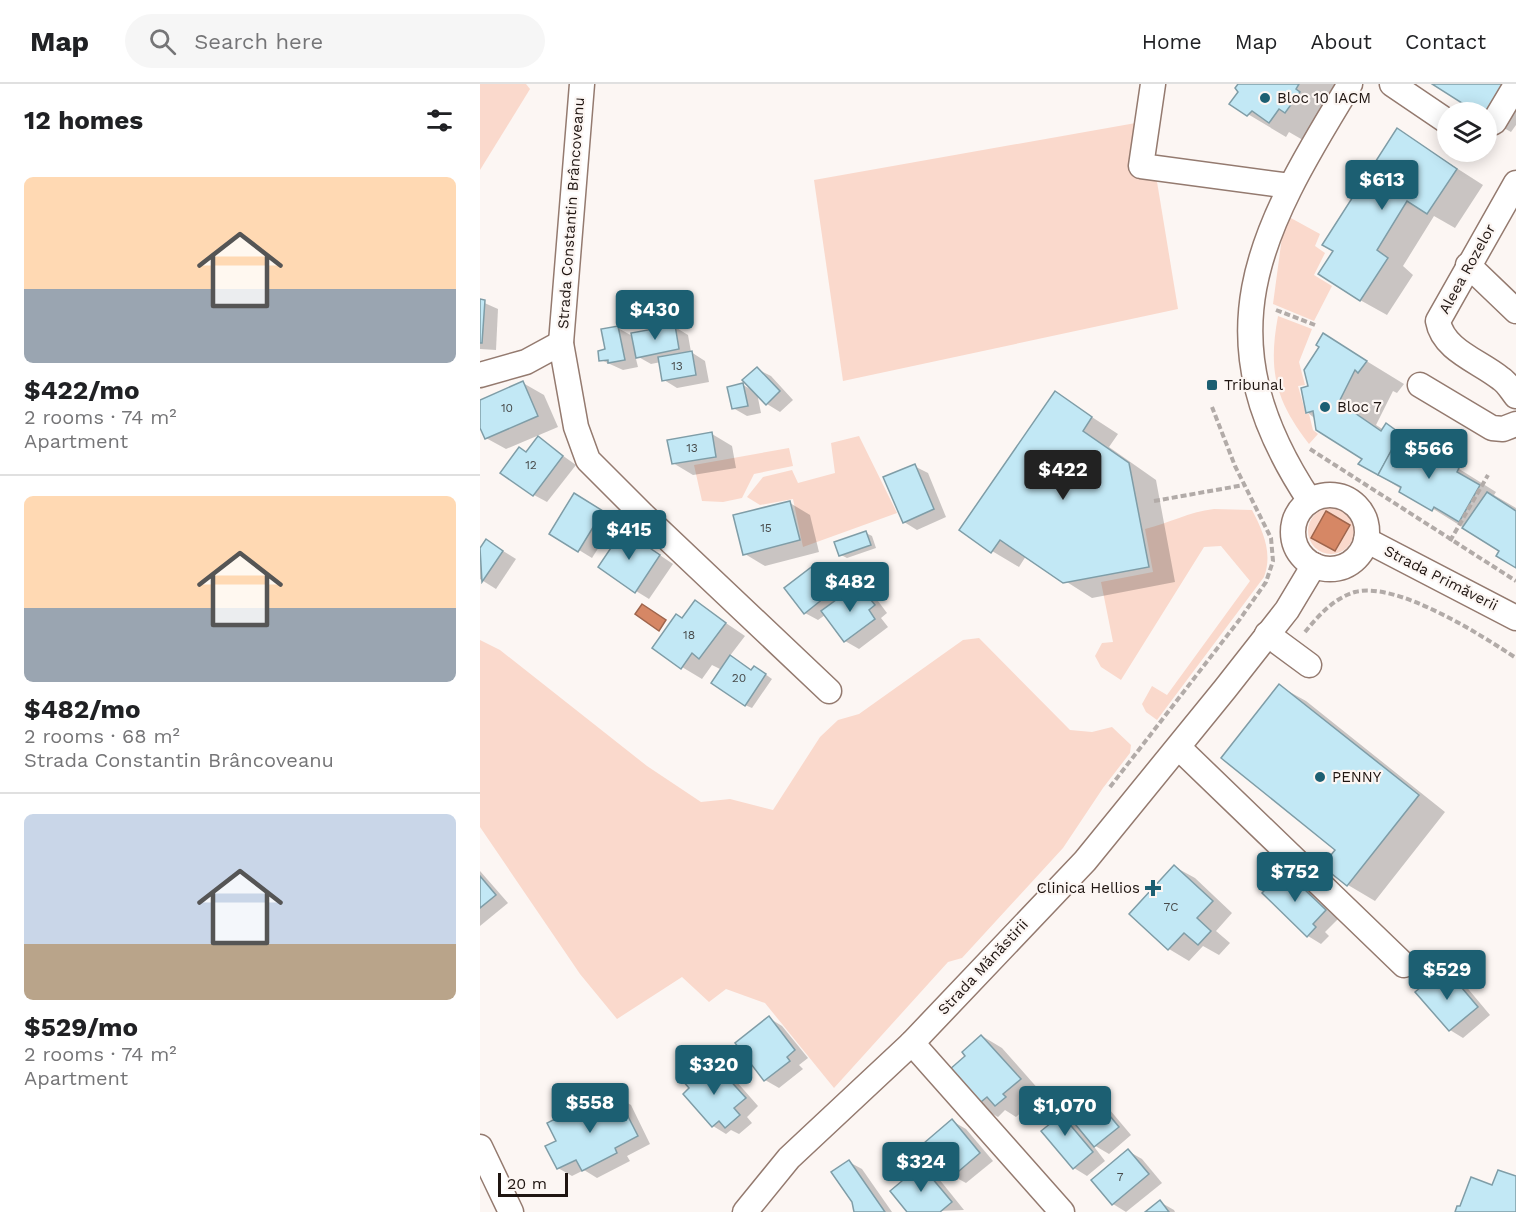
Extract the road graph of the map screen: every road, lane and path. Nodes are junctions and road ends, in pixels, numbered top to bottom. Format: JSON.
{"nodes":[{"id":1,"x":582,"y":84,"type":"edge"},
{"id":2,"x":1153,"y":84,"type":"edge"},
{"id":3,"x":1350,"y":84,"type":"edge"},
{"id":4,"x":1392,"y":84,"type":"edge"},
{"id":5,"x":1516,"y":85,"type":"edge"},
{"id":6,"x":1437,"y":115,"type":"edge"},
{"id":7,"x":1497,"y":117,"type":"edge"},
{"id":8,"x":1516,"y":183,"type":"edge"},
{"id":9,"x":1290,"y":186,"type":"junction"},
{"id":10,"x":1468,"y":265,"type":"junction"},
{"id":11,"x":1269,"y":307,"type":"dead end"},
{"id":12,"x":1516,"y":311,"type":"edge"},
{"id":13,"x":1315,"y":325,"type":"dead end"},
{"id":14,"x":561,"y":343,"type":"junction"},
{"id":15,"x":480,"y":375,"type":"edge"},
{"id":16,"x":1420,"y":385,"type":"dead end"},
{"id":17,"x":1516,"y":396,"type":"edge"},
{"id":18,"x":1212,"y":407,"type":"dead end"},
{"id":19,"x":1516,"y":423,"type":"edge"},
{"id":20,"x":1306,"y":445,"type":"dead end"},
{"id":21,"x":1488,"y":475,"type":"dead end"},
{"id":22,"x":1244,"y":485,"type":"junction"},
{"id":23,"x":1154,"y":501,"type":"dead end"},
{"id":24,"x":1310,"y":501,"type":"junction"},
{"id":25,"x":1366,"y":540,"type":"junction"},
{"id":26,"x":1450,"y":541,"type":"junction"},
{"id":27,"x":1314,"y":565,"type":"junction"},
{"id":28,"x":1516,"y":581,"type":"edge"},
{"id":29,"x":1394,"y":596,"type":"dead end"},
{"id":30,"x":1516,"y":618,"type":"edge"},
{"id":31,"x":1267,"y":634,"type":"junction"},
{"id":32,"x":1516,"y":658,"type":"edge"},
{"id":33,"x":1309,"y":665,"type":"dead end"},
{"id":34,"x":829,"y":691,"type":"dead end"},
{"id":35,"x":1179,"y":748,"type":"junction"},
{"id":36,"x":1110,"y":787,"type":"dead end"},
{"id":37,"x":1404,"y":965,"type":"dead end"},
{"id":38,"x":912,"y":1042,"type":"junction"},
{"id":39,"x":480,"y":1147,"type":"edge"},
{"id":40,"x":511,"y":1212,"type":"edge"},
{"id":41,"x":745,"y":1212,"type":"edge"},
{"id":42,"x":1062,"y":1212,"type":"edge"}],
"edges":[{"from":1,"to":14,"type":"street","name":"Strada Constantin Brâncoveanu"},
{"from":2,"to":9,"type":"street"},
{"from":3,"to":9,"type":"street"},
{"from":4,"to":6,"type":"street"},
{"from":5,"to":7,"type":"street"},
{"from":8,"to":10,"type":"street","name":"Aleea Rozelor"},
{"from":9,"to":24,"type":"street"},
{"from":10,"to":12,"type":"street"},
{"from":10,"to":17,"type":"street","name":"Aleea Rozelor"},
{"from":11,"to":13,"type":"path"},
{"from":14,"to":15,"type":"street","name":"Strada Constantin Brâncoveanu"},
{"from":14,"to":34,"type":"street","name":"Strada Constantin Brâncoveanu"},
{"from":16,"to":19,"type":"street"},
{"from":18,"to":22,"type":"path"},
{"from":20,"to":26,"type":"path"},
{"from":21,"to":26,"type":"path"},
{"from":22,"to":23,"type":"path"},
{"from":22,"to":36,"type":"path"},
{"from":24,"to":25,"type":"street","name":"Strada Primăverii"},
{"from":24,"to":27,"type":"street"},
{"from":25,"to":27,"type":"street","name":"Strada Primăverii"},
{"from":25,"to":30,"type":"street","name":"Strada Primăverii"},
{"from":26,"to":28,"type":"path"},
{"from":27,"to":31,"type":"street","name":"Strada Mănăstirii"},
{"from":29,"to":32,"type":"path"},
{"from":31,"to":33,"type":"street"},
{"from":31,"to":35,"type":"street","name":"Strada Mănăstirii"},
{"from":35,"to":37,"type":"street"},
{"from":35,"to":38,"type":"street","name":"Strada Mănăstirii"},
{"from":38,"to":41,"type":"street","name":"Strada Mănăstirii"},
{"from":38,"to":42,"type":"street"},
{"from":39,"to":40,"type":"street"}]}
